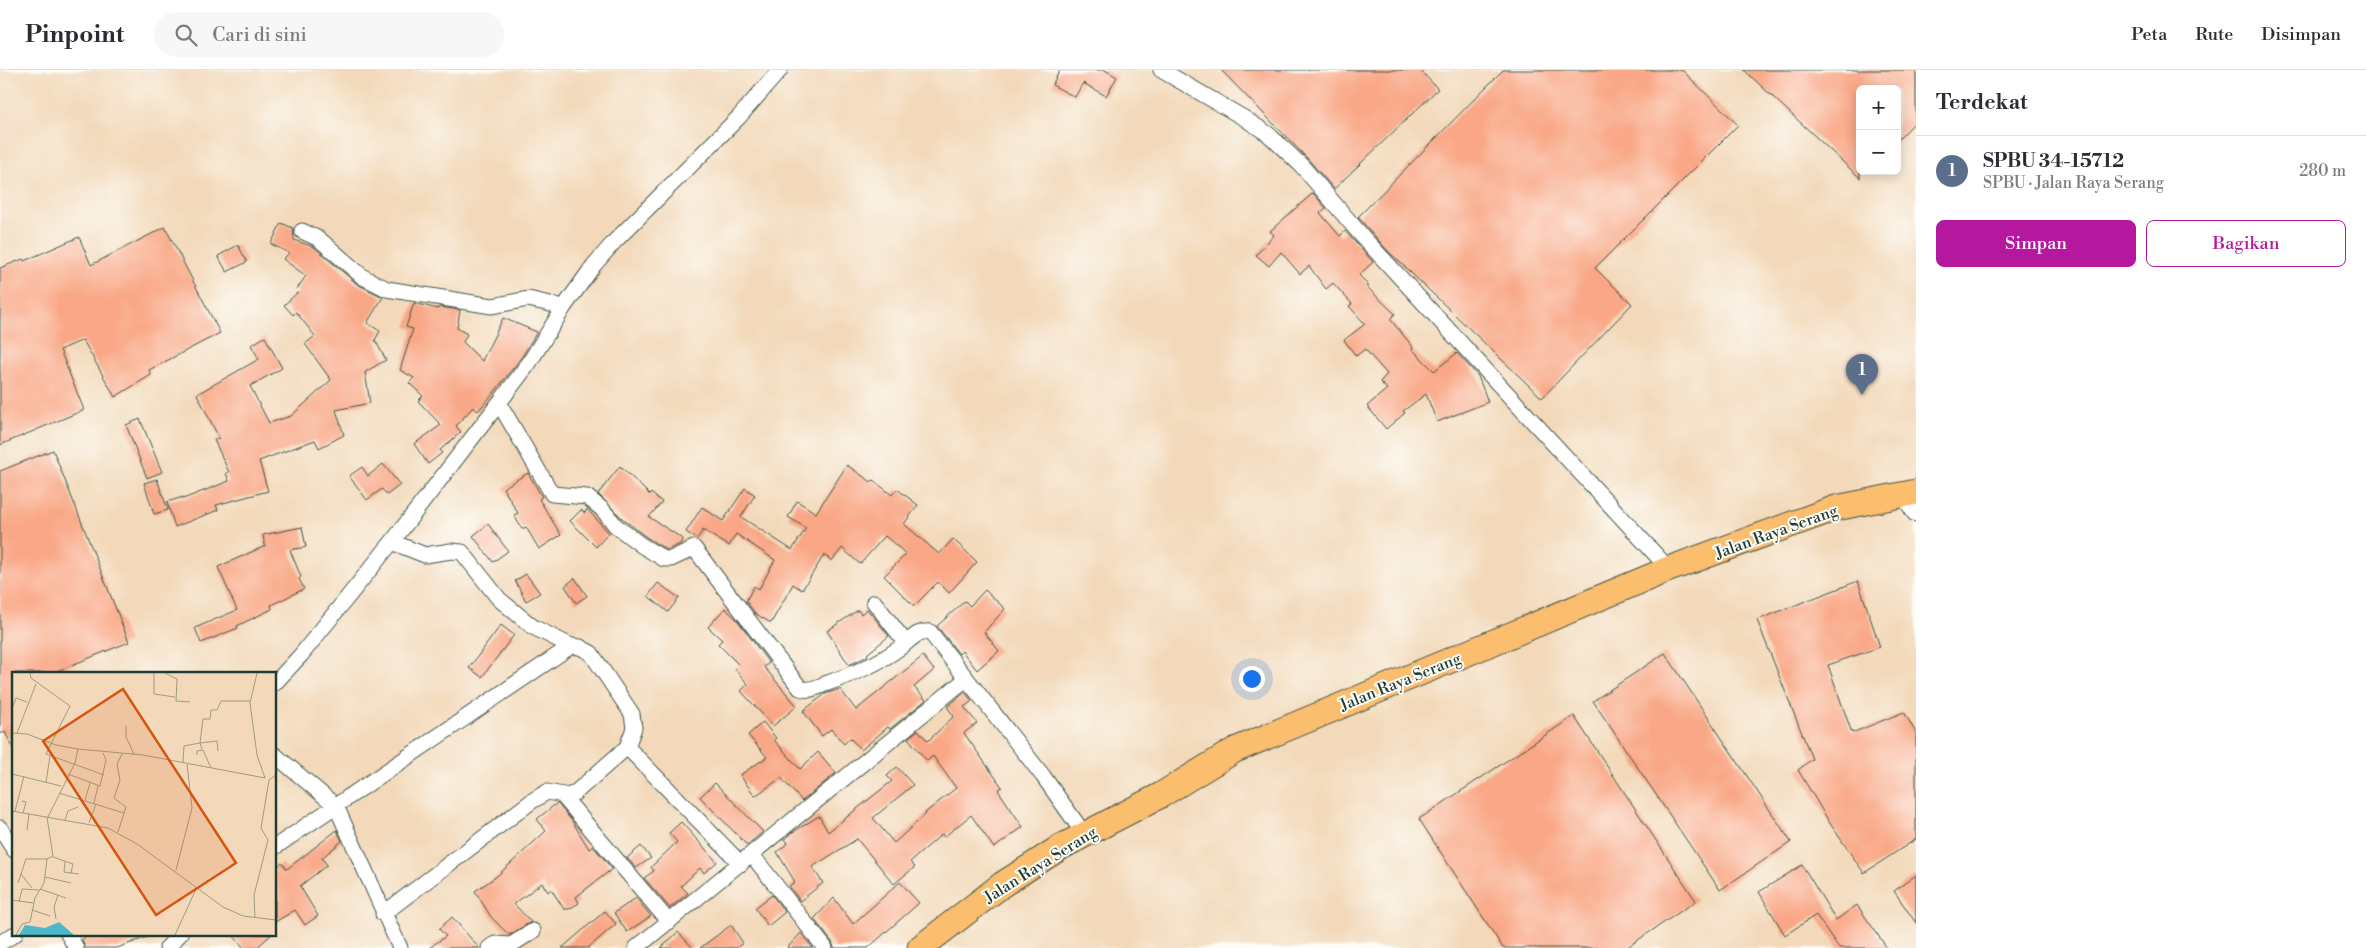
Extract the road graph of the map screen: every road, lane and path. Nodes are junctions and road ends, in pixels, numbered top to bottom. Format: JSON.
{"nodes":[{"id":1,"x":780,"y":70,"type":"edge"},
{"id":2,"x":1161,"y":70,"type":"edge"},
{"id":3,"x":302,"y":231,"type":"dead end"},
{"id":4,"x":560,"y":313,"type":"junction"},
{"id":5,"x":499,"y":403,"type":"junction"},
{"id":6,"x":1912,"y":500,"type":"edge"},
{"id":7,"x":392,"y":542,"type":"junction"},
{"id":8,"x":1669,"y":569,"type":"junction"},
{"id":9,"x":874,"y":602,"type":"dead end"},
{"id":10,"x":906,"y":643,"type":"junction"},
{"id":11,"x":571,"y":646,"type":"junction"},
{"id":12,"x":966,"y":679,"type":"junction"},
{"id":13,"x":276,"y":682,"type":"edge"},
{"id":14,"x":627,"y":747,"type":"junction"},
{"id":15,"x":276,"y":756,"type":"edge"},
{"id":16,"x":562,"y":795,"type":"junction"},
{"id":17,"x":336,"y":806,"type":"junction"},
{"id":18,"x":0,"y":828,"type":"edge"},
{"id":19,"x":1084,"y":834,"type":"junction"},
{"id":20,"x":276,"y":846,"type":"edge"},
{"id":21,"x":12,"y":847,"type":"edge"},
{"id":22,"x":746,"y":860,"type":"junction"},
{"id":23,"x":384,"y":914,"type":"junction"},
{"id":24,"x":669,"y":922,"type":"junction"},
{"id":25,"x":533,"y":930,"type":"dead end"},
{"id":26,"x":12,"y":936,"type":"edge"},
{"id":27,"x":69,"y":936,"type":"edge"},
{"id":28,"x":178,"y":936,"type":"edge"},
{"id":29,"x":0,"y":943,"type":"edge"},
{"id":30,"x":76,"y":948,"type":"edge"},
{"id":31,"x":166,"y":948,"type":"edge"},
{"id":32,"x":400,"y":948,"type":"edge"},
{"id":33,"x":489,"y":948,"type":"edge"},
{"id":34,"x":636,"y":948,"type":"edge"},
{"id":35,"x":825,"y":948,"type":"edge"},
{"id":36,"x":920,"y":948,"type":"edge"}],
"edges":[{"from":1,"to":4,"type":"street"},
{"from":2,"to":8,"type":"street"},
{"from":3,"to":4,"type":"street"},
{"from":4,"to":5,"type":"street"},
{"from":5,"to":7,"type":"street"},
{"from":5,"to":10,"type":"street"},
{"from":6,"to":8,"type":"highway","name":"Jalan Raya Serang"},
{"from":7,"to":11,"type":"street"},
{"from":7,"to":13,"type":"street"},
{"from":8,"to":19,"type":"highway","name":"Jalan Raya Serang"},
{"from":9,"to":10,"type":"street"},
{"from":10,"to":12,"type":"street"},
{"from":11,"to":14,"type":"street"},
{"from":11,"to":17,"type":"street"},
{"from":12,"to":19,"type":"street"},
{"from":12,"to":22,"type":"street"},
{"from":14,"to":16,"type":"street"},
{"from":14,"to":22,"type":"street"},
{"from":15,"to":17,"type":"street"},
{"from":16,"to":23,"type":"street"},
{"from":16,"to":24,"type":"street"},
{"from":17,"to":20,"type":"street"},
{"from":17,"to":23,"type":"street"},
{"from":18,"to":21,"type":"street"},
{"from":19,"to":36,"type":"highway","name":"Jalan Raya Serang"},
{"from":22,"to":24,"type":"street"},
{"from":22,"to":35,"type":"street"},
{"from":23,"to":32,"type":"street"},
{"from":24,"to":34,"type":"street"},
{"from":25,"to":33,"type":"street"},
{"from":26,"to":29,"type":"street"},
{"from":27,"to":30,"type":"street"},
{"from":28,"to":31,"type":"street"}]}
